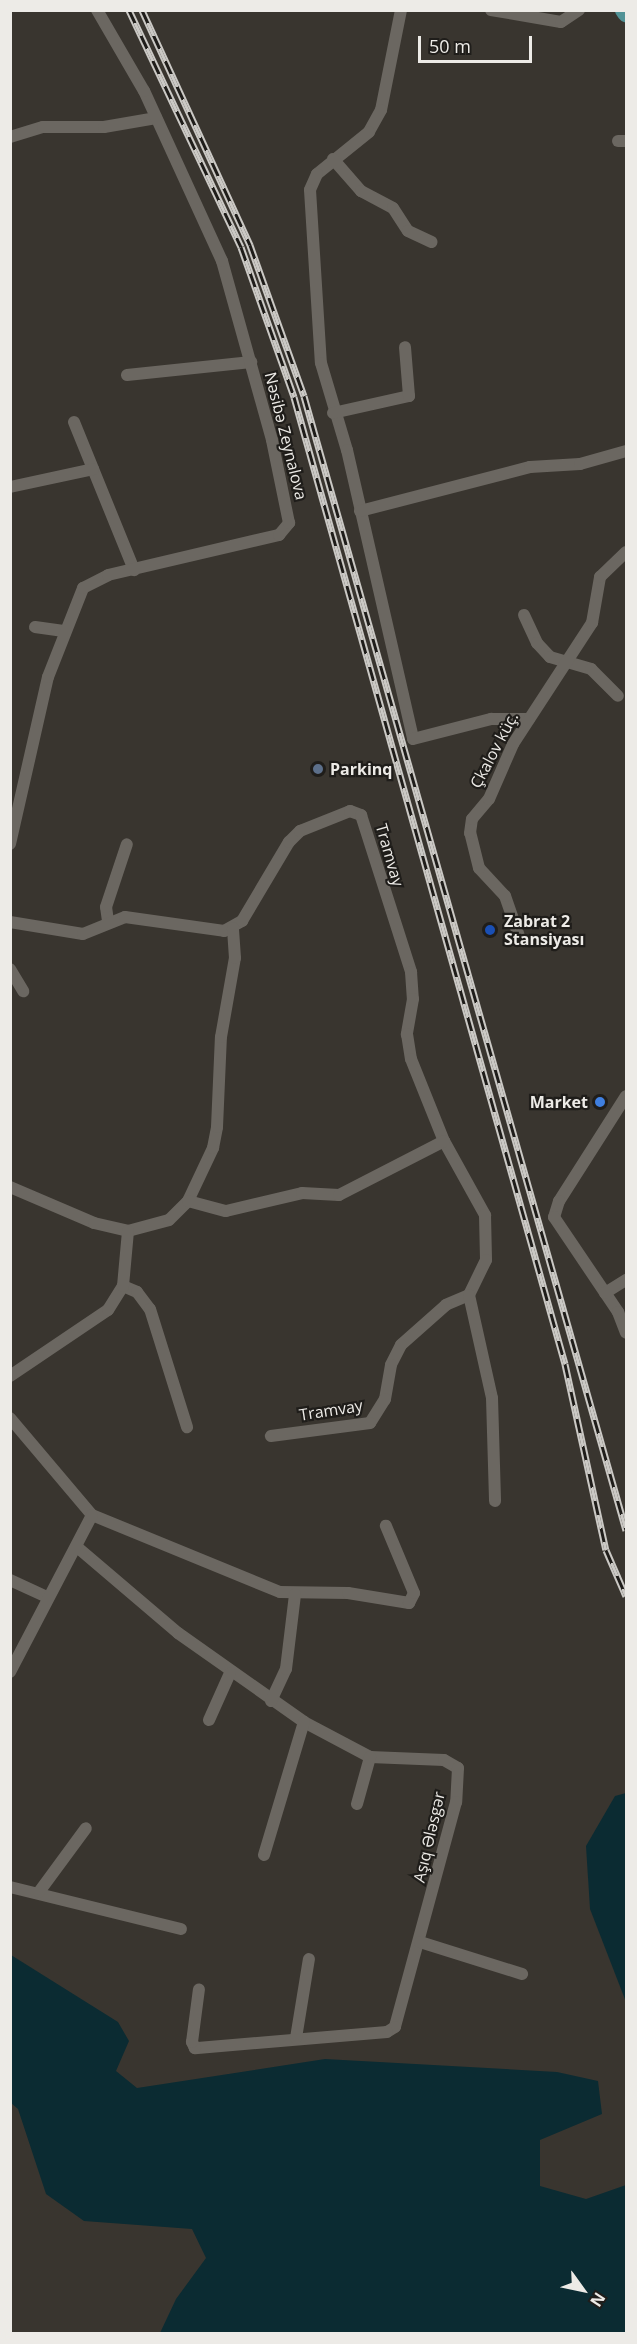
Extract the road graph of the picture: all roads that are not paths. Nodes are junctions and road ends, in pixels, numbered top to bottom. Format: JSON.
{"nodes":[{"id":1,"x":97,"y":10,"type":"edge"},
{"id":2,"x":401,"y":10,"type":"edge"},
{"id":3,"x":491,"y":10,"type":"edge"},
{"id":4,"x":579,"y":10,"type":"edge"},
{"id":5,"x":156,"y":118,"type":"junction"},
{"id":6,"x":10,"y":137,"type":"edge"},
{"id":7,"x":333,"y":159,"type":"junction"},
{"id":8,"x":432,"y":242,"type":"dead end"},
{"id":9,"x":405,"y":347,"type":"dead end"},
{"id":10,"x":251,"y":362,"type":"junction"},
{"id":11,"x":127,"y":375,"type":"dead end"},
{"id":12,"x":333,"y":412,"type":"junction"},
{"id":13,"x":74,"y":422,"type":"dead end"},
{"id":14,"x":627,"y":452,"type":"edge"},
{"id":15,"x":93,"y":469,"type":"junction"},
{"id":16,"x":10,"y":487,"type":"edge"},
{"id":17,"x":360,"y":511,"type":"junction"},
{"id":18,"x":627,"y":552,"type":"edge"},
{"id":19,"x":134,"y":570,"type":"junction"},
{"id":20,"x":524,"y":615,"type":"dead end"},
{"id":21,"x":35,"y":627,"type":"dead end"},
{"id":22,"x":64,"y":631,"type":"junction"},
{"id":23,"x":566,"y":663,"type":"junction"},
{"id":24,"x":618,"y":696,"type":"dead end"},
{"id":25,"x":529,"y":719,"type":"junction"},
{"id":26,"x":10,"y":844,"type":"edge"},
{"id":27,"x":127,"y":844,"type":"dead end"},
{"id":28,"x":108,"y":921,"type":"junction"},
{"id":29,"x":10,"y":922,"type":"edge"},
{"id":30,"x":233,"y":928,"type":"junction"},
{"id":31,"x":520,"y":939,"type":"dead end"},
{"id":32,"x":10,"y":969,"type":"edge"},
{"id":33,"x":23,"y":991,"type":"dead end"},
{"id":34,"x":627,"y":1095,"type":"edge"},
{"id":35,"x":444,"y":1142,"type":"junction"},
{"id":36,"x":10,"y":1186,"type":"edge"},
{"id":37,"x":188,"y":1201,"type":"junction"},
{"id":38,"x":128,"y":1231,"type":"junction"},
{"id":39,"x":627,"y":1280,"type":"edge"},
{"id":40,"x":123,"y":1286,"type":"junction"},
{"id":41,"x":605,"y":1293,"type":"junction"},
{"id":42,"x":469,"y":1294,"type":"junction"},
{"id":43,"x":627,"y":1333,"type":"edge"},
{"id":44,"x":10,"y":1376,"type":"edge"},
{"id":45,"x":10,"y":1418,"type":"edge"},
{"id":46,"x":187,"y":1427,"type":"dead end"},
{"id":47,"x":271,"y":1436,"type":"dead end"},
{"id":48,"x":495,"y":1501,"type":"dead end"},
{"id":49,"x":92,"y":1515,"type":"junction"},
{"id":50,"x":386,"y":1526,"type":"dead end"},
{"id":51,"x":77,"y":1547,"type":"junction"},
{"id":52,"x":10,"y":1580,"type":"edge"},
{"id":53,"x":295,"y":1595,"type":"junction"},
{"id":54,"x":47,"y":1597,"type":"junction"},
{"id":55,"x":10,"y":1672,"type":"edge"},
{"id":56,"x":230,"y":1673,"type":"junction"},
{"id":57,"x":272,"y":1701,"type":"junction"},
{"id":58,"x":209,"y":1720,"type":"dead end"},
{"id":59,"x":304,"y":1722,"type":"junction"},
{"id":60,"x":370,"y":1757,"type":"junction"},
{"id":61,"x":357,"y":1804,"type":"dead end"},
{"id":62,"x":86,"y":1828,"type":"dead end"},
{"id":63,"x":264,"y":1855,"type":"dead end"},
{"id":64,"x":10,"y":1887,"type":"edge"},
{"id":65,"x":39,"y":1892,"type":"junction"},
{"id":66,"x":181,"y":1929,"type":"dead end"},
{"id":67,"x":420,"y":1942,"type":"junction"},
{"id":68,"x":309,"y":1959,"type":"dead end"},
{"id":69,"x":522,"y":1974,"type":"dead end"},
{"id":70,"x":199,"y":1989,"type":"dead end"},
{"id":71,"x":296,"y":2038,"type":"junction"}],
"edges":[{"from":1,"to":5,"type":"street","name":"Nəsibə Zeynalova"},
{"from":2,"to":7,"type":"street"},
{"from":3,"to":4,"type":"street"},
{"from":5,"to":6,"type":"street"},
{"from":5,"to":10,"type":"street","name":"Nəsibə Zeynalova"},
{"from":7,"to":8,"type":"street"},
{"from":7,"to":12,"type":"street"},
{"from":9,"to":12,"type":"street"},
{"from":10,"to":11,"type":"street"},
{"from":10,"to":19,"type":"street","name":"Nəsibə Zeynalova"},
{"from":12,"to":17,"type":"street"},
{"from":13,"to":15,"type":"street"},
{"from":14,"to":17,"type":"street"},
{"from":15,"to":16,"type":"street"},
{"from":15,"to":19,"type":"street"},
{"from":17,"to":25,"type":"street"},
{"from":18,"to":23,"type":"street","name":"Çkalov küç."},
{"from":19,"to":22,"type":"street","name":"Nəsibə Zeynalova"},
{"from":20,"to":23,"type":"street"},
{"from":21,"to":22,"type":"street"},
{"from":22,"to":26,"type":"street","name":"Nəsibə Zeynalova"},
{"from":23,"to":24,"type":"street"},
{"from":23,"to":25,"type":"street","name":"Çkalov küç."},
{"from":25,"to":31,"type":"street","name":"Çkalov küç."},
{"from":27,"to":28,"type":"street"},
{"from":28,"to":29,"type":"street"},
{"from":28,"to":30,"type":"street"},
{"from":30,"to":35,"type":"street","name":"Tramvay"},
{"from":30,"to":37,"type":"street"},
{"from":32,"to":33,"type":"street"},
{"from":34,"to":41,"type":"street"},
{"from":35,"to":37,"type":"street"},
{"from":35,"to":42,"type":"street","name":"Tramvay"},
{"from":36,"to":38,"type":"street"},
{"from":37,"to":38,"type":"street"},
{"from":38,"to":40,"type":"street"},
{"from":39,"to":41,"type":"street"},
{"from":40,"to":44,"type":"street"},
{"from":40,"to":46,"type":"street"},
{"from":41,"to":43,"type":"street"},
{"from":42,"to":47,"type":"street","name":"Tramvay"},
{"from":42,"to":48,"type":"street"},
{"from":45,"to":49,"type":"street"},
{"from":49,"to":51,"type":"street"},
{"from":49,"to":53,"type":"street"},
{"from":50,"to":53,"type":"street"},
{"from":51,"to":54,"type":"street"},
{"from":51,"to":56,"type":"street","name":"Aşıq Ələsgər"},
{"from":52,"to":54,"type":"street"},
{"from":53,"to":57,"type":"street"},
{"from":54,"to":55,"type":"street"},
{"from":56,"to":57,"type":"street","name":"Aşıq Ələsgər"},
{"from":56,"to":58,"type":"street"},
{"from":57,"to":59,"type":"street","name":"Aşıq Ələsgər"},
{"from":59,"to":60,"type":"street","name":"Aşıq Ələsgər"},
{"from":59,"to":63,"type":"street"},
{"from":60,"to":61,"type":"street"},
{"from":60,"to":67,"type":"street","name":"Aşıq Ələsgər"},
{"from":62,"to":65,"type":"street"},
{"from":64,"to":65,"type":"street"},
{"from":65,"to":66,"type":"street"},
{"from":67,"to":69,"type":"street"},
{"from":67,"to":71,"type":"street","name":"Aşıq Ələsgər"},
{"from":68,"to":71,"type":"street"},
{"from":70,"to":71,"type":"street","name":"Aşıq Ələsgər"}]}
